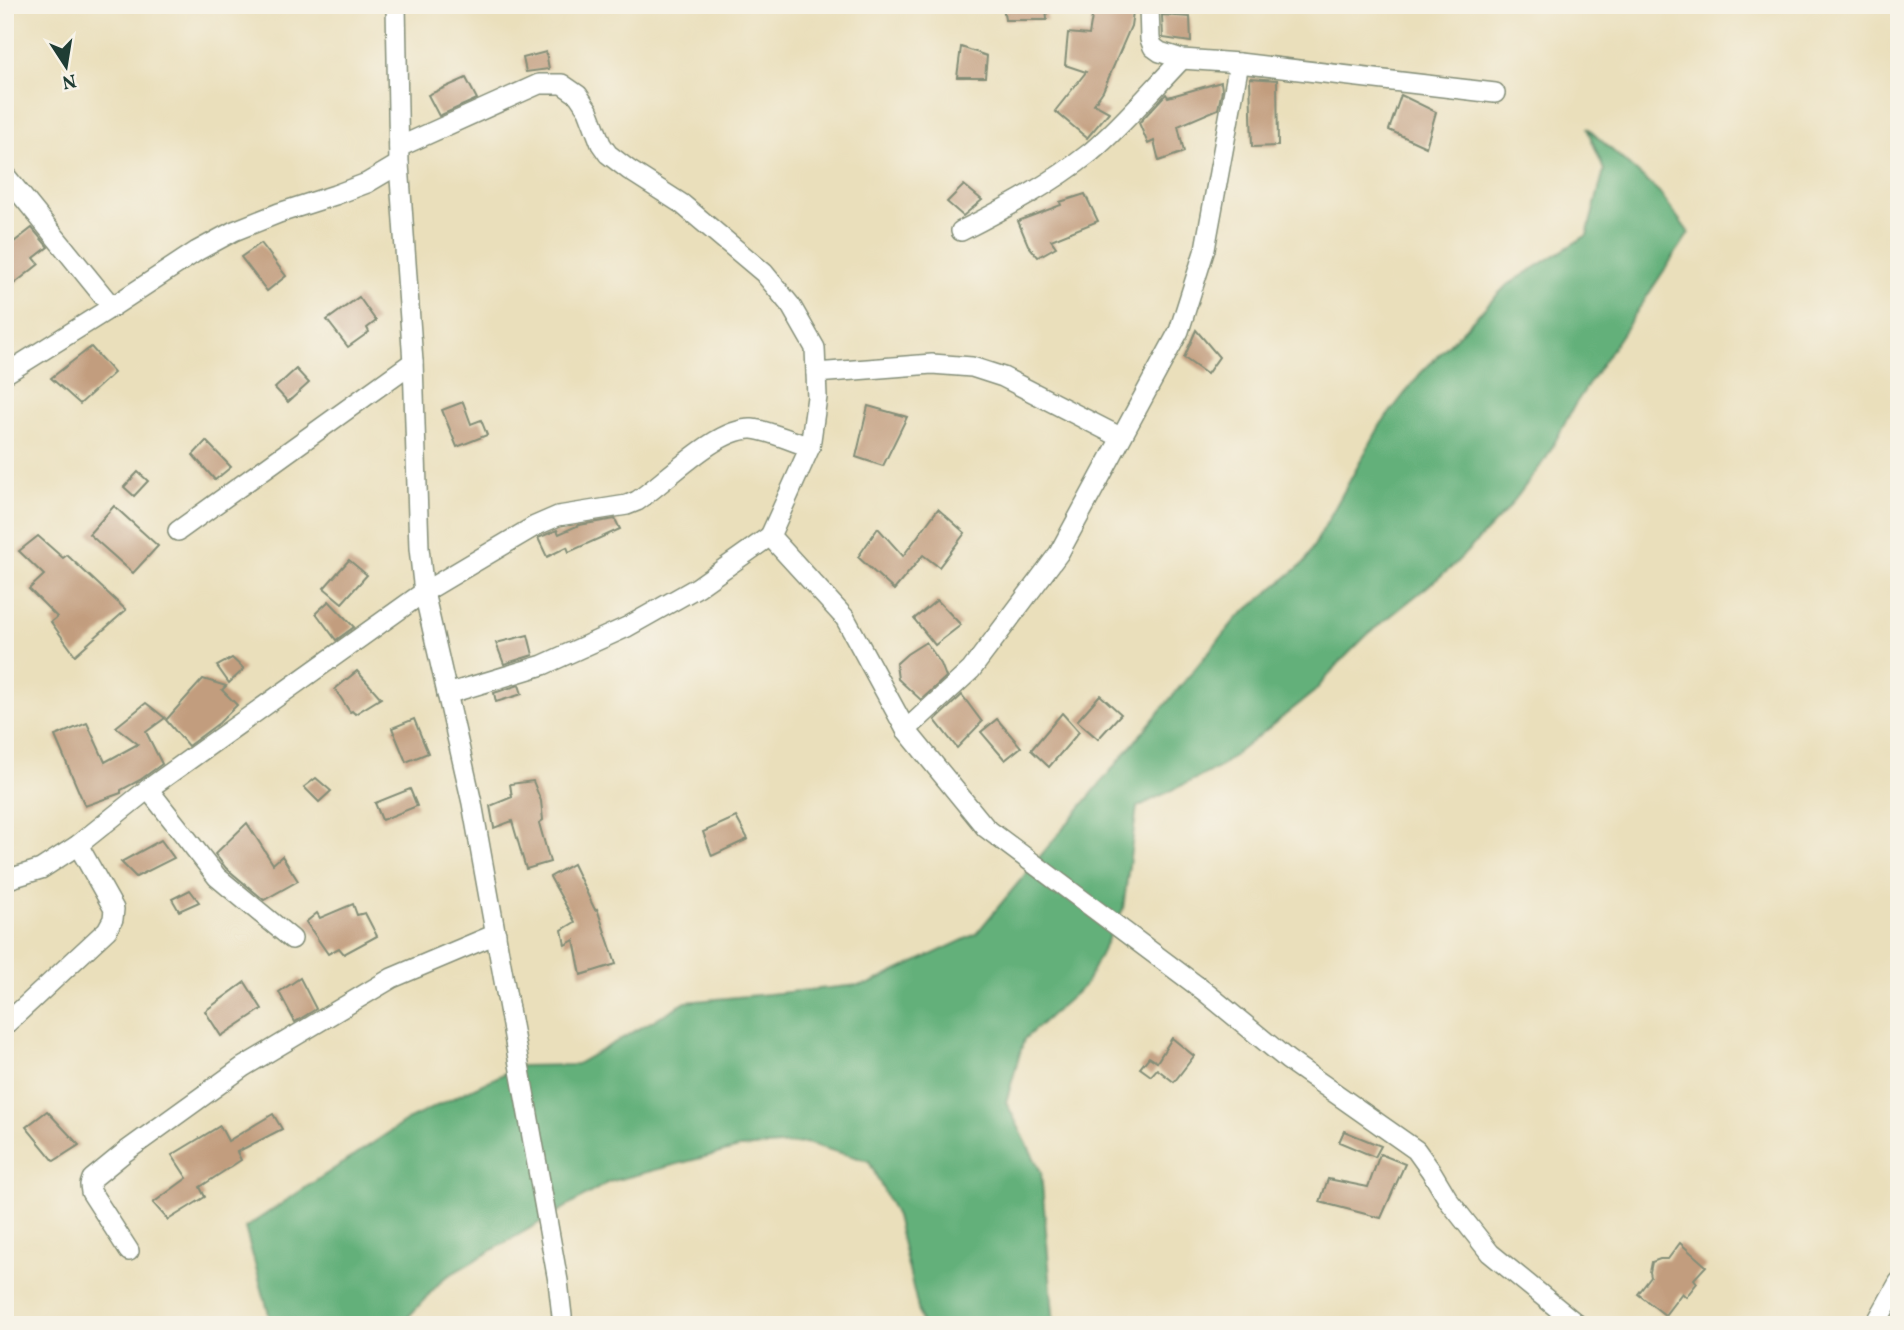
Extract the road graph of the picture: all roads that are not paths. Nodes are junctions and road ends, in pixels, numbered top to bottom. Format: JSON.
{"nodes":[{"id":1,"x":396,"y":5,"type":"edge"},
{"id":2,"x":1149,"y":5,"type":"edge"},
{"id":3,"x":1182,"y":59,"type":"junction"},
{"id":4,"x":1238,"y":63,"type":"junction"},
{"id":5,"x":1495,"y":93,"type":"dead end"},
{"id":6,"x":399,"y":155,"type":"junction"},
{"id":7,"x":5,"y":175,"type":"edge"},
{"id":8,"x":961,"y":230,"type":"dead end"},
{"id":9,"x":112,"y":307,"type":"junction"},
{"id":10,"x":414,"y":362,"type":"junction"},
{"id":11,"x":816,"y":373,"type":"junction"},
{"id":12,"x":5,"y":374,"type":"edge"},
{"id":13,"x":1120,"y":437,"type":"junction"},
{"id":14,"x":810,"y":447,"type":"junction"},
{"id":15,"x":177,"y":531,"type":"dead end"},
{"id":16,"x":770,"y":536,"type":"junction"},
{"id":17,"x":424,"y":592,"type":"junction"},
{"id":18,"x":447,"y":694,"type":"junction"},
{"id":19,"x":906,"y":730,"type":"junction"},
{"id":20,"x":148,"y":789,"type":"junction"},
{"id":21,"x":78,"y":845,"type":"junction"},
{"id":22,"x":5,"y":880,"type":"edge"},
{"id":23,"x":496,"y":934,"type":"junction"},
{"id":24,"x":292,"y":939,"type":"dead end"},
{"id":25,"x":5,"y":1025,"type":"edge"},
{"id":26,"x":129,"y":1251,"type":"dead end"},
{"id":27,"x":1899,"y":1282,"type":"edge"},
{"id":28,"x":564,"y":1325,"type":"edge"},
{"id":29,"x":1578,"y":1325,"type":"edge"},
{"id":30,"x":1874,"y":1325,"type":"edge"}],
"edges":[{"from":1,"to":6,"type":"street"},
{"from":2,"to":3,"type":"street"},
{"from":3,"to":4,"type":"street"},
{"from":3,"to":8,"type":"street"},
{"from":4,"to":5,"type":"street"},
{"from":4,"to":13,"type":"street"},
{"from":6,"to":9,"type":"street"},
{"from":6,"to":10,"type":"street"},
{"from":6,"to":11,"type":"street"},
{"from":7,"to":9,"type":"street"},
{"from":9,"to":12,"type":"street"},
{"from":10,"to":15,"type":"street"},
{"from":10,"to":17,"type":"street"},
{"from":11,"to":13,"type":"street"},
{"from":11,"to":14,"type":"street"},
{"from":13,"to":19,"type":"street"},
{"from":14,"to":16,"type":"street"},
{"from":14,"to":17,"type":"street"},
{"from":16,"to":18,"type":"street"},
{"from":16,"to":19,"type":"street"},
{"from":17,"to":18,"type":"street"},
{"from":17,"to":20,"type":"street"},
{"from":18,"to":23,"type":"street"},
{"from":19,"to":29,"type":"street"},
{"from":20,"to":21,"type":"street"},
{"from":20,"to":24,"type":"street"},
{"from":21,"to":22,"type":"street"},
{"from":21,"to":25,"type":"street"},
{"from":23,"to":26,"type":"street"},
{"from":23,"to":28,"type":"street"},
{"from":27,"to":30,"type":"street"}]}
